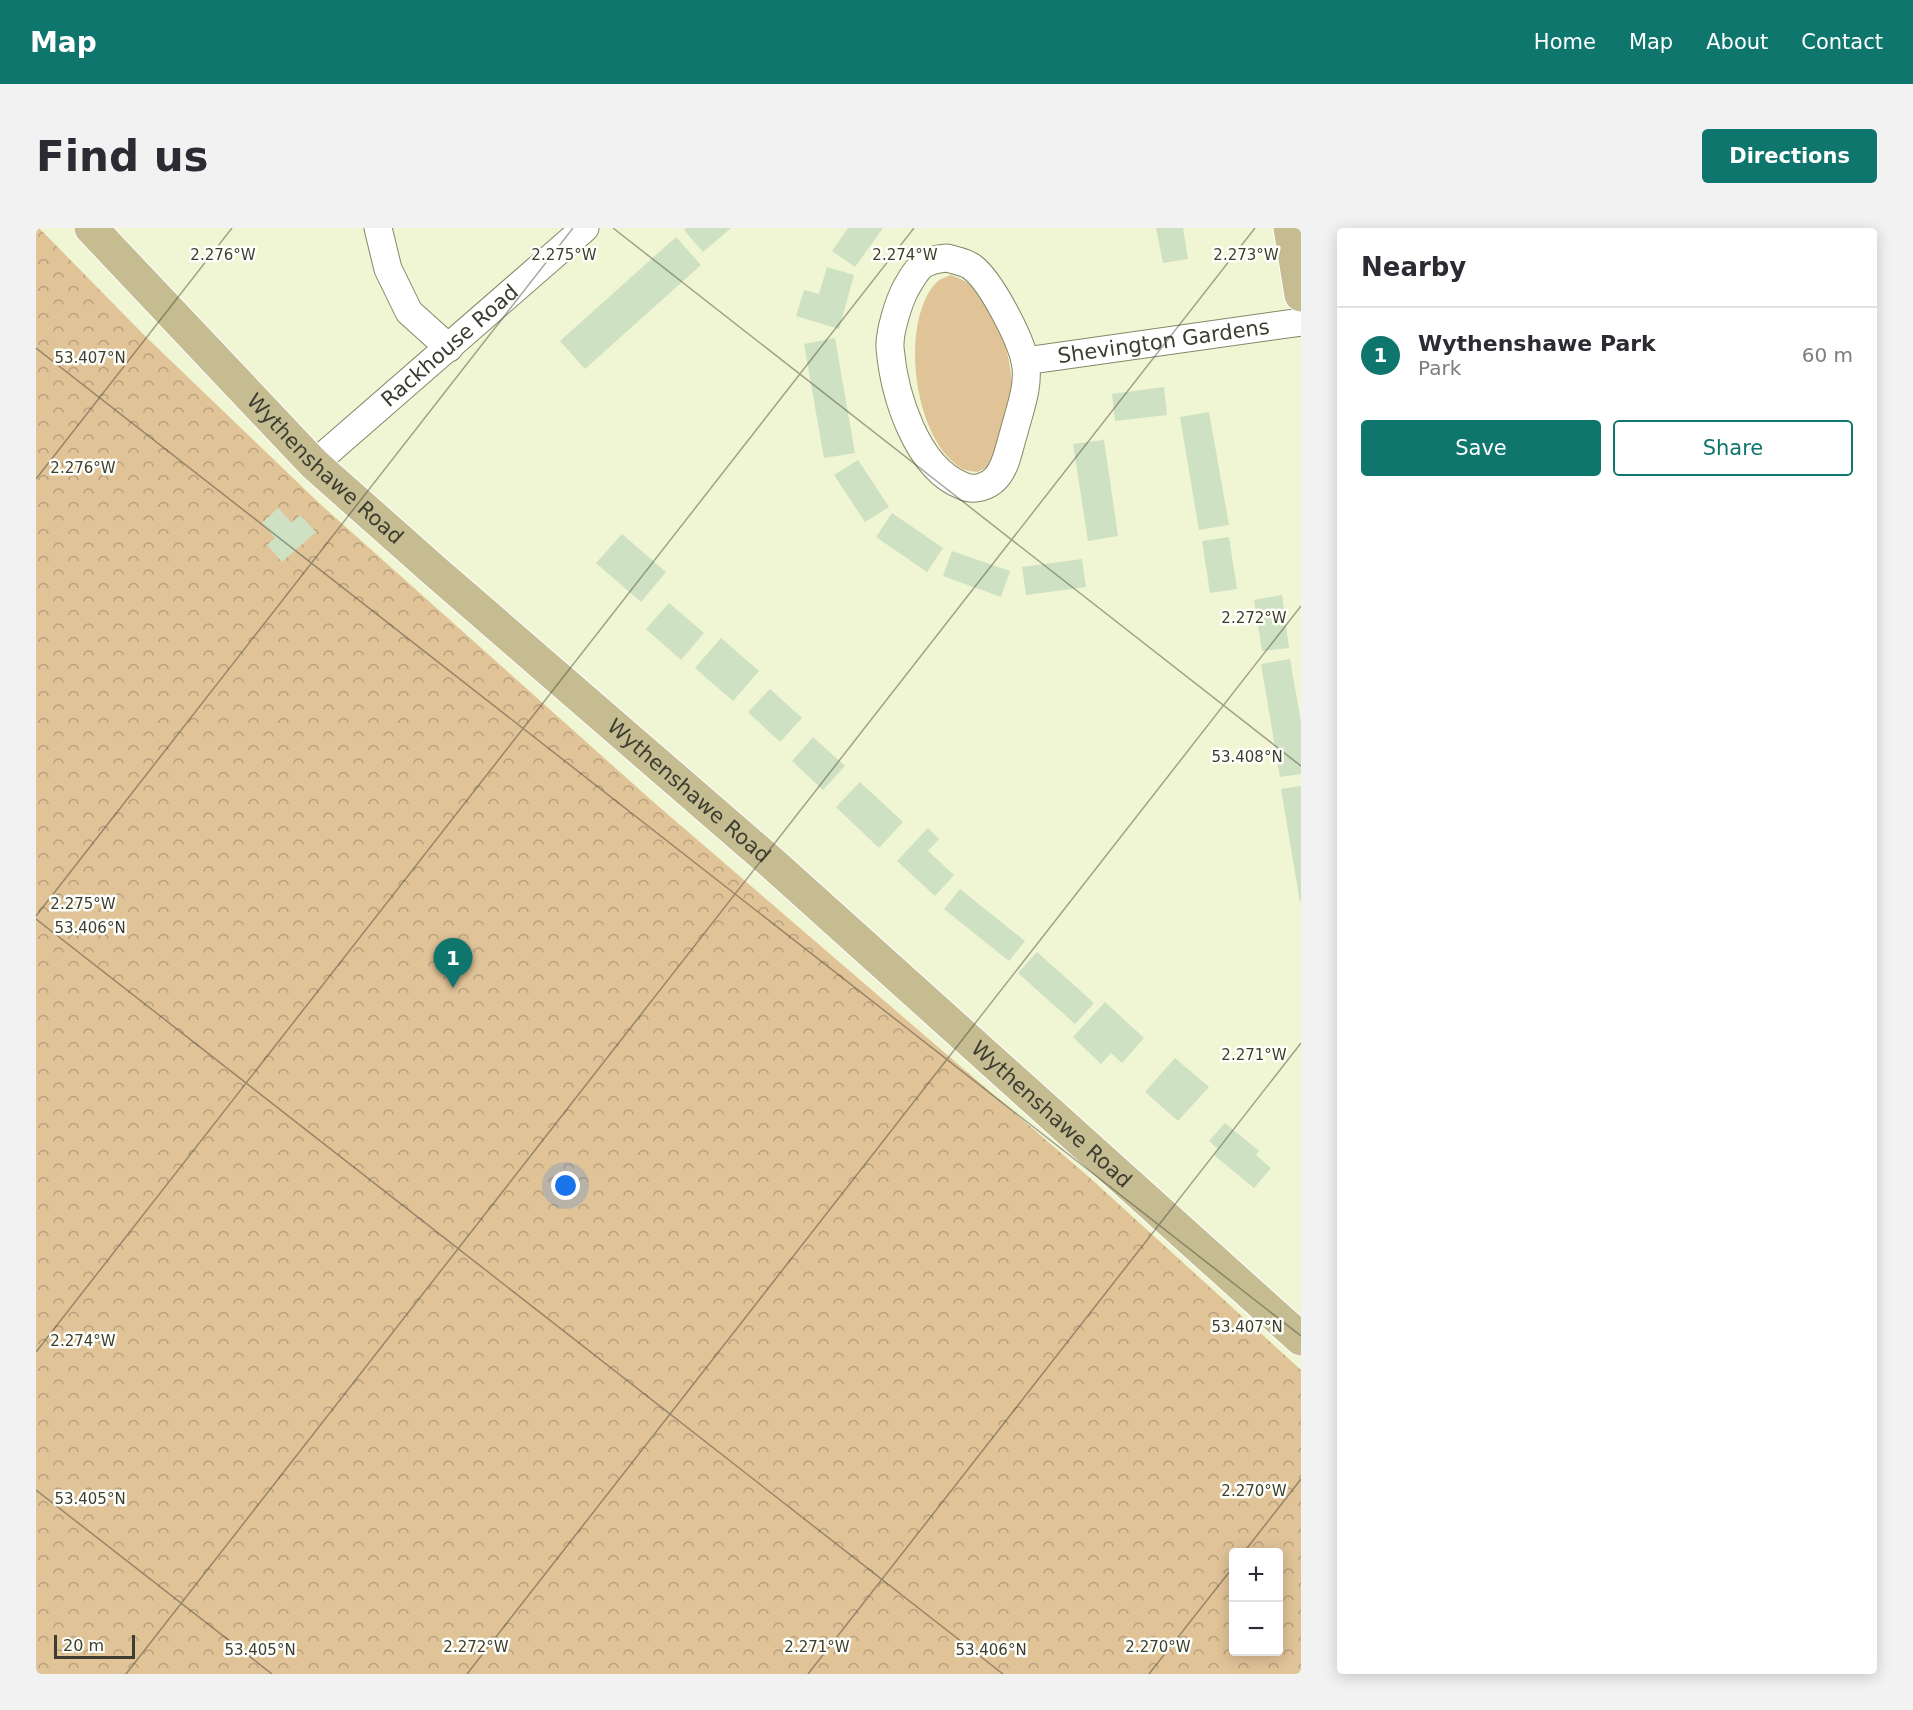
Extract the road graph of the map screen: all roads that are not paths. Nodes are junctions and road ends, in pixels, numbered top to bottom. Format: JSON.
{"nodes":[{"id":1,"x":91,"y":228,"type":"edge"},
{"id":2,"x":378,"y":228,"type":"edge"},
{"id":3,"x":585,"y":228,"type":"edge"},
{"id":4,"x":1290,"y":228,"type":"edge"},
{"id":5,"x":1301,"y":295,"type":"edge"},
{"id":6,"x":1301,"y":322,"type":"edge"},
{"id":7,"x":449,"y":348,"type":"junction"},
{"id":8,"x":1025,"y":361,"type":"junction"},
{"id":9,"x":314,"y":464,"type":"junction"},
{"id":10,"x":1301,"y":1339,"type":"edge"}],
"edges":[{"from":1,"to":9,"type":"main road","name":"Wythenshawe Road"},
{"from":2,"to":7,"type":"street"},
{"from":3,"to":7,"type":"street","name":"Rackhouse Road"},
{"from":4,"to":5,"type":"main road"},
{"from":6,"to":8,"type":"street","name":"Shevington Gardens"},
{"from":7,"to":9,"type":"street","name":"Rackhouse Road"},
{"from":8,"to":8,"type":"street"},
{"from":9,"to":10,"type":"main road","name":"Wythenshawe Road"}]}
